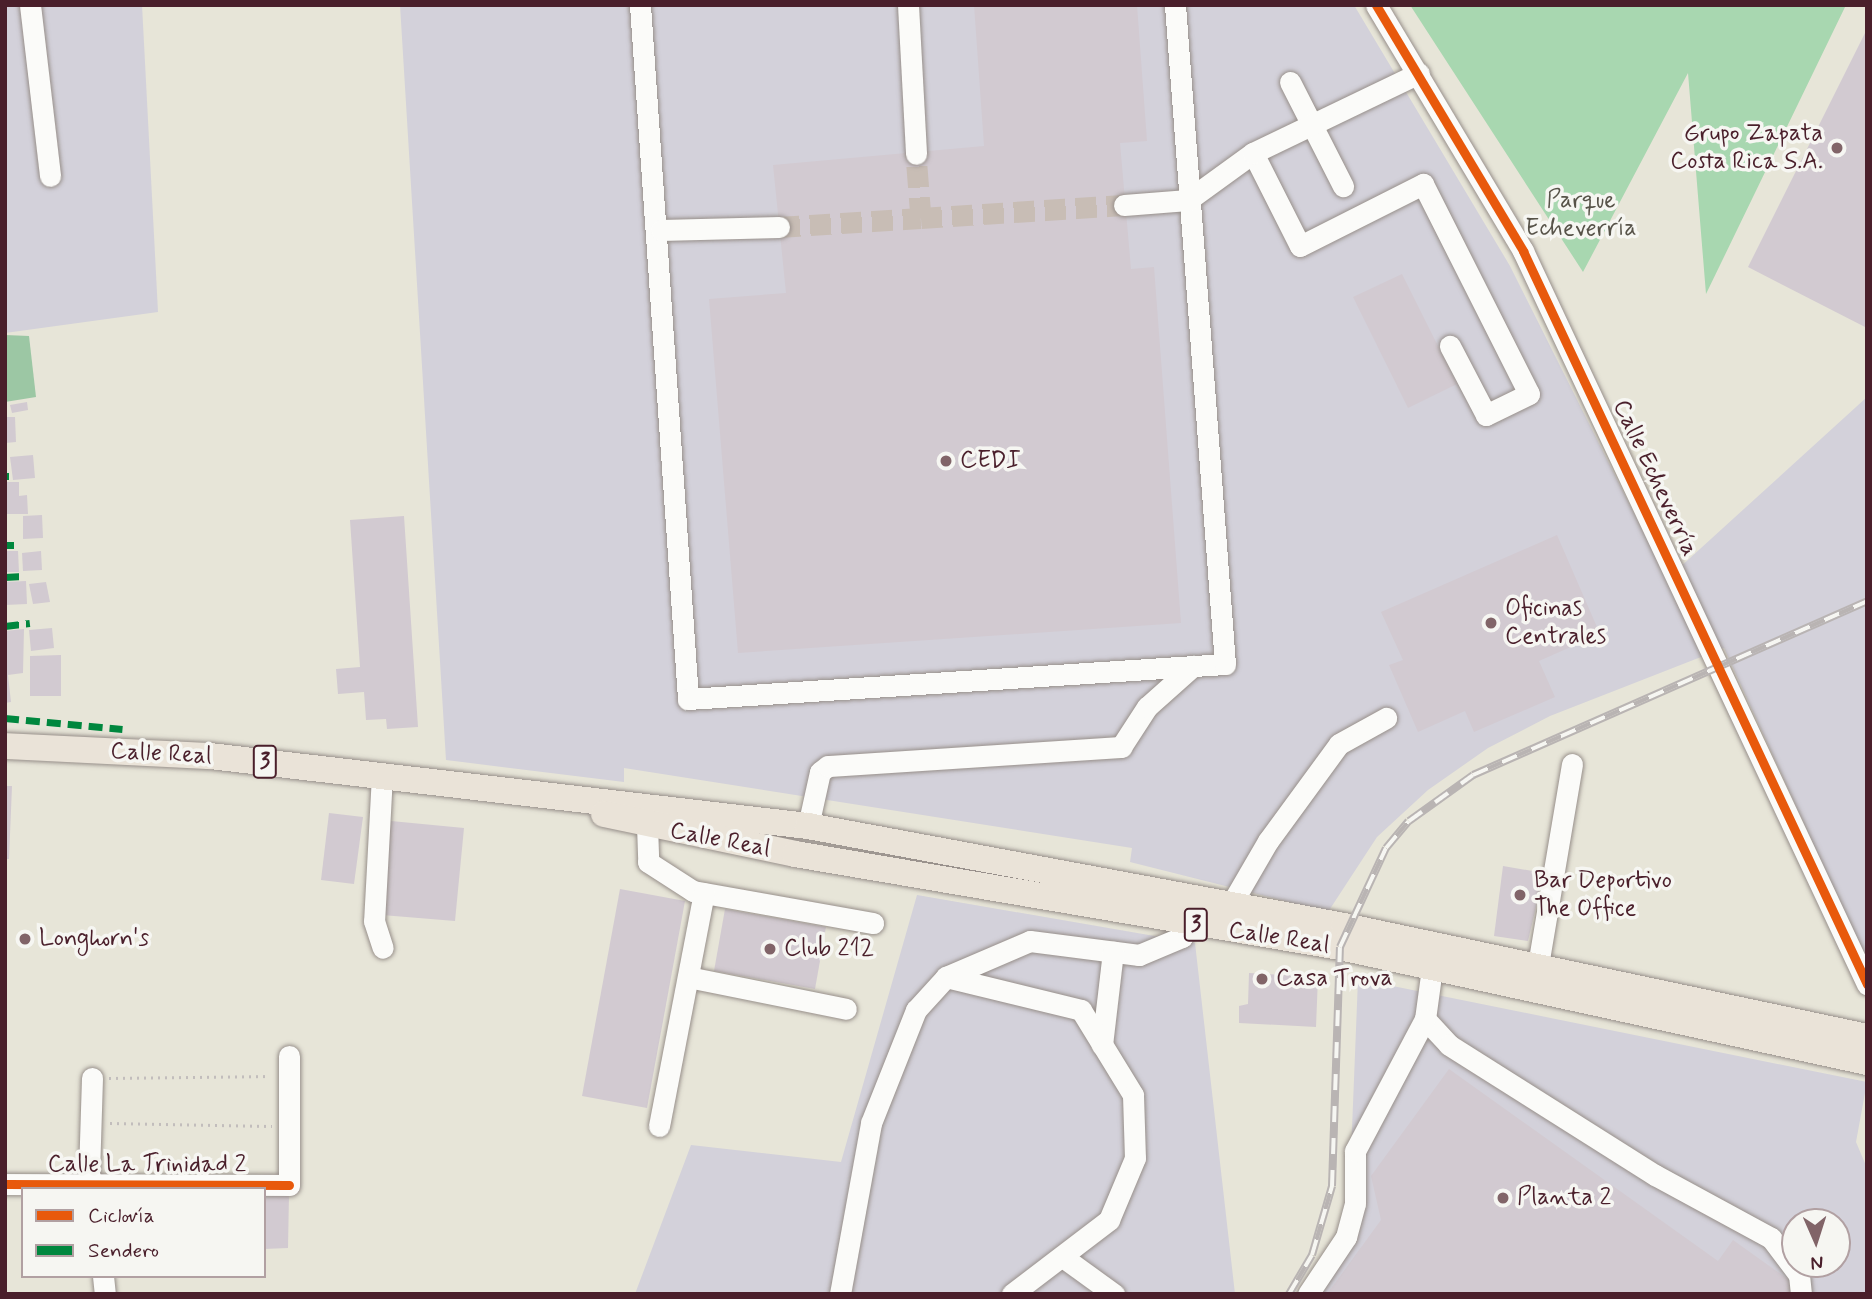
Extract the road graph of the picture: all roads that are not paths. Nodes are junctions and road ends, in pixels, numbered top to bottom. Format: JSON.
{"nodes":[{"id":1,"x":30,"y":5,"type":"edge"},
{"id":2,"x":640,"y":5,"type":"edge"},
{"id":3,"x":908,"y":5,"type":"edge"},
{"id":4,"x":1175,"y":5,"type":"edge"},
{"id":5,"x":1376,"y":5,"type":"edge"},
{"id":6,"x":1419,"y":73,"type":"junction"},
{"id":7,"x":1290,"y":82,"type":"dead end"},
{"id":8,"x":1312,"y":125,"type":"junction"},
{"id":9,"x":1252,"y":153,"type":"junction"},
{"id":10,"x":916,"y":154,"type":"tunnel mouth"},
{"id":11,"x":50,"y":176,"type":"dead end"},
{"id":12,"x":1343,"y":186,"type":"dead end"},
{"id":13,"x":1188,"y":200,"type":"junction"},
{"id":14,"x":1124,"y":205,"type":"tunnel mouth"},
{"id":15,"x":779,"y":227,"type":"tunnel mouth"},
{"id":16,"x":661,"y":230,"type":"junction"},
{"id":17,"x":1450,"y":346,"type":"dead end"},
{"id":18,"x":1193,"y":666,"type":"junction"},
{"id":19,"x":1386,"y":718,"type":"dead end"},
{"id":20,"x":5,"y":746,"type":"edge"},
{"id":21,"x":1572,"y":764,"type":"dead end"},
{"id":22,"x":383,"y":775,"type":"junction"},
{"id":23,"x":524,"y":794,"type":"junction"},
{"id":24,"x":647,"y":825,"type":"junction"},
{"id":25,"x":808,"y":826,"type":"junction"},
{"id":26,"x":730,"y":841,"type":"junction"},
{"id":27,"x":865,"y":867,"type":"junction"},
{"id":28,"x":704,"y":893,"type":"junction"},
{"id":29,"x":1229,"y":908,"type":"junction"},
{"id":30,"x":873,"y":923,"type":"dead end"},
{"id":31,"x":1187,"y":924,"type":"junction"},
{"id":32,"x":383,"y":948,"type":"dead end"},
{"id":33,"x":1113,"y":951,"type":"junction"},
{"id":34,"x":1432,"y":968,"type":"junction"},
{"id":35,"x":688,"y":977,"type":"junction"},
{"id":36,"x":946,"y":977,"type":"junction"},
{"id":37,"x":1535,"y":979,"type":"junction"},
{"id":38,"x":1867,"y":984,"type":"edge"},
{"id":39,"x":846,"y":1009,"type":"dead end"},
{"id":40,"x":1425,"y":1019,"type":"junction"},
{"id":41,"x":1867,"y":1037,"type":"edge"},
{"id":42,"x":1102,"y":1045,"type":"junction"},
{"id":43,"x":1867,"y":1062,"type":"edge"},
{"id":44,"x":289,"y":1066,"type":"road end"},
{"id":45,"x":92,"y":1078,"type":"road end"},
{"id":46,"x":659,"y":1125,"type":"dead end"},
{"id":47,"x":5,"y":1184,"type":"edge"},
{"id":48,"x":94,"y":1186,"type":"edge"},
{"id":49,"x":1064,"y":1258,"type":"junction"},
{"id":50,"x":840,"y":1294,"type":"edge"},
{"id":51,"x":1013,"y":1294,"type":"edge"},
{"id":52,"x":1114,"y":1294,"type":"edge"},
{"id":53,"x":1308,"y":1294,"type":"edge"},
{"id":54,"x":1801,"y":1294,"type":"edge"}],
"edges":[{"from":1,"to":11,"type":"street"},
{"from":2,"to":16,"type":"street"},
{"from":3,"to":10,"type":"street"},
{"from":4,"to":13,"type":"street"},
{"from":5,"to":6,"type":"street","name":"Calle Echeverría"},
{"from":6,"to":8,"type":"street"},
{"from":6,"to":38,"type":"street","name":"Calle Echeverría"},
{"from":7,"to":8,"type":"street"},
{"from":8,"to":9,"type":"street"},
{"from":8,"to":12,"type":"street"},
{"from":9,"to":13,"type":"street"},
{"from":9,"to":17,"type":"street"},
{"from":13,"to":14,"type":"street"},
{"from":13,"to":18,"type":"street"},
{"from":15,"to":16,"type":"street"},
{"from":16,"to":18,"type":"street"},
{"from":18,"to":25,"type":"street"},
{"from":19,"to":29,"type":"street"},
{"from":20,"to":22,"type":"main road","name":"Calle Real","number":"3"},
{"from":21,"to":37,"type":"street"},
{"from":22,"to":23,"type":"main road","name":"Calle Real","number":"3"},
{"from":22,"to":32,"type":"street"},
{"from":23,"to":24,"type":"main road","name":"Calle Real","number":"3"},
{"from":23,"to":25,"type":"main road","name":"Calle Real","number":"3"},
{"from":24,"to":26,"type":"main road","name":"Calle Real","number":"3"},
{"from":24,"to":28,"type":"street"},
{"from":25,"to":26,"type":"main road"},
{"from":25,"to":27,"type":"main road"},
{"from":25,"to":29,"type":"main road","name":"Calle Real","number":"3"},
{"from":26,"to":27,"type":"main road","name":"Calle Real","number":"3"},
{"from":27,"to":31,"type":"main road","name":"Calle Real","number":"3"},
{"from":28,"to":30,"type":"street"},
{"from":28,"to":35,"type":"street"},
{"from":29,"to":37,"type":"main road","name":"Calle Real","number":"3"},
{"from":31,"to":33,"type":"street"},
{"from":31,"to":34,"type":"main road","name":"Calle Real","number":"3"},
{"from":33,"to":36,"type":"street"},
{"from":33,"to":42,"type":"street"},
{"from":34,"to":37,"type":"main road","name":"Calle Real","number":"3"},
{"from":34,"to":40,"type":"street"},
{"from":35,"to":39,"type":"street"},
{"from":35,"to":46,"type":"street"},
{"from":36,"to":42,"type":"street"},
{"from":36,"to":50,"type":"street"},
{"from":37,"to":41,"type":"main road"},
{"from":37,"to":43,"type":"main road","name":"Calle Real","number":"3"},
{"from":40,"to":53,"type":"street"},
{"from":40,"to":54,"type":"street"},
{"from":42,"to":49,"type":"street"},
{"from":44,"to":48,"type":"street","name":"Calle La Trinidad 2"},
{"from":45,"to":48,"type":"street"},
{"from":47,"to":48,"type":"street","name":"Calle La Trinidad 2"},
{"from":49,"to":51,"type":"street"},
{"from":49,"to":52,"type":"street"}]}
